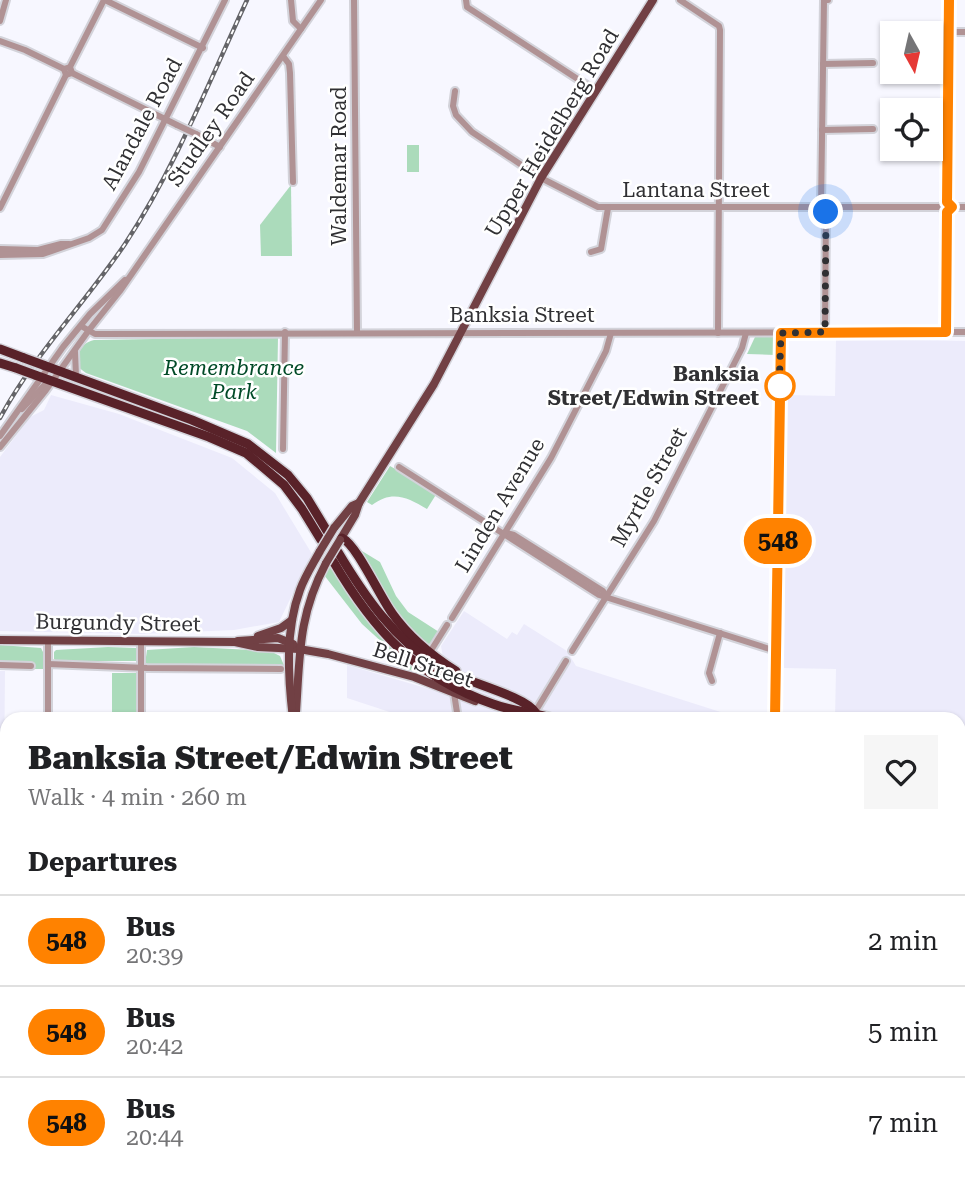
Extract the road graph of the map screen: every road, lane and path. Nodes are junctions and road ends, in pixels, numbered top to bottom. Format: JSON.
{"nodes":[{"id":1,"x":6,"y":0,"type":"edge"},
{"id":2,"x":105,"y":0,"type":"edge"},
{"id":3,"x":225,"y":0,"type":"edge"},
{"id":4,"x":291,"y":0,"type":"edge"},
{"id":5,"x":321,"y":0,"type":"edge"},
{"id":6,"x":354,"y":0,"type":"edge"},
{"id":7,"x":466,"y":0,"type":"edge"},
{"id":8,"x":653,"y":0,"type":"edge"},
{"id":9,"x":680,"y":0,"type":"edge"},
{"id":10,"x":826,"y":0,"type":"edge"},
{"id":11,"x":949,"y":0,"type":"edge"},
{"id":12,"x":0,"y":21,"type":"edge"},
{"id":13,"x":301,"y":30,"type":"junction"},
{"id":14,"x":949,"y":32,"type":"junction"},
{"id":15,"x":965,"y":32,"type":"edge"},
{"id":16,"x":0,"y":41,"type":"edge"},
{"id":17,"x":203,"y":48,"type":"junction"},
{"id":18,"x":283,"y":56,"type":"junction"},
{"id":19,"x":873,"y":63,"type":"dead end"},
{"id":20,"x":823,"y":64,"type":"junction"},
{"id":21,"x":68,"y":71,"type":"junction"},
{"id":22,"x":455,"y":91,"type":"dead end"},
{"id":23,"x":596,"y":91,"type":"junction"},
{"id":24,"x":166,"y":120,"type":"junction"},
{"id":25,"x":873,"y":129,"type":"dead end"},
{"id":26,"x":822,"y":130,"type":"junction"},
{"id":27,"x":220,"y":147,"type":"junction"},
{"id":28,"x":541,"y":178,"type":"junction"},
{"id":29,"x":293,"y":182,"type":"dead end"},
{"id":30,"x":824,"y":207,"type":"junction"},
{"id":31,"x":947,"y":207,"type":"junction"},
{"id":32,"x":965,"y":207,"type":"edge"},
{"id":33,"x":0,"y":208,"type":"edge"},
{"id":34,"x":608,"y":208,"type":"junction"},
{"id":35,"x":719,"y":208,"type":"junction"},
{"id":36,"x":69,"y":244,"type":"junction"},
{"id":37,"x":0,"y":249,"type":"edge"},
{"id":38,"x":601,"y":249,"type":"junction"},
{"id":39,"x":591,"y":252,"type":"dead end"},
{"id":40,"x":610,"y":252,"type":"dead end"},
{"id":41,"x":0,"y":255,"type":"edge"},
{"id":42,"x":129,"y":276,"type":"junction"},
{"id":43,"x":81,"y":326,"type":"junction"},
{"id":44,"x":89,"y":330,"type":"junction"},
{"id":45,"x":285,"y":332,"type":"junction"},
{"id":46,"x":357,"y":332,"type":"junction"},
{"id":47,"x":718,"y":332,"type":"junction"},
{"id":48,"x":746,"y":332,"type":"junction"},
{"id":49,"x":825,"y":332,"type":"junction"},
{"id":50,"x":946,"y":332,"type":"junction"},
{"id":51,"x":965,"y":332,"type":"edge"},
{"id":52,"x":459,"y":333,"type":"junction"},
{"id":53,"x":611,"y":333,"type":"junction"},
{"id":54,"x":781,"y":333,"type":"junction"},
{"id":55,"x":0,"y":349,"type":"edge"},
{"id":56,"x":75,"y":350,"type":"junction"},
{"id":57,"x":0,"y":363,"type":"edge"},
{"id":58,"x":46,"y":366,"type":"junction"},
{"id":59,"x":59,"y":370,"type":"junction"},
{"id":60,"x":76,"y":376,"type":"junction"},
{"id":61,"x":44,"y":378,"type":"junction"},
{"id":62,"x":27,"y":405,"type":"junction"},
{"id":63,"x":0,"y":436,"type":"edge"},
{"id":64,"x":0,"y":447,"type":"edge"},
{"id":65,"x":283,"y":449,"type":"dead end"},
{"id":66,"x":399,"y":467,"type":"dead end"},
{"id":67,"x":359,"y":503,"type":"junction"},
{"id":68,"x":341,"y":518,"type":"junction"},
{"id":69,"x":353,"y":519,"type":"junction"},
{"id":70,"x":505,"y":533,"type":"junction"},
{"id":71,"x":327,"y":535,"type":"junction"},
{"id":72,"x":340,"y":538,"type":"junction"},
{"id":73,"x":338,"y":552,"type":"dead end"},
{"id":74,"x":330,"y":562,"type":"junction"},
{"id":75,"x":607,"y":597,"type":"junction"},
{"id":76,"x":452,"y":618,"type":"dead end"},
{"id":77,"x":292,"y":620,"type":"junction"},
{"id":78,"x":447,"y":625,"type":"dead end"},
{"id":79,"x":720,"y":633,"type":"junction"},
{"id":80,"x":249,"y":639,"type":"junction"},
{"id":81,"x":0,"y":640,"type":"edge"},
{"id":82,"x":48,"y":640,"type":"junction"},
{"id":83,"x":142,"y":642,"type":"junction"},
{"id":84,"x":235,"y":642,"type":"junction"},
{"id":85,"x":294,"y":647,"type":"junction"},
{"id":86,"x":276,"y":648,"type":"junction"},
{"id":87,"x":776,"y":651,"type":"junction"},
{"id":88,"x":320,"y":652,"type":"junction"},
{"id":89,"x":430,"y":652,"type":"junction"},
{"id":90,"x":572,"y":652,"type":"dead end"},
{"id":91,"x":566,"y":661,"type":"dead end"},
{"id":92,"x":298,"y":663,"type":"junction"},
{"id":93,"x":48,"y":664,"type":"junction"},
{"id":94,"x":0,"y":665,"type":"edge"},
{"id":95,"x":31,"y":666,"type":"dead end"},
{"id":96,"x":142,"y":667,"type":"junction"},
{"id":97,"x":281,"y":669,"type":"dead end"},
{"id":98,"x":290,"y":671,"type":"junction"},
{"id":99,"x":712,"y":681,"type":"dead end"},
{"id":100,"x":475,"y":684,"type":"junction"},
{"id":101,"x":454,"y":693,"type":"junction"},
{"id":102,"x":470,"y":699,"type":"junction"},
{"id":103,"x":489,"y":703,"type":"junction"},
{"id":104,"x":458,"y":711,"type":"joint"},
{"id":105,"x":48,"y":712,"type":"edge"},
{"id":106,"x":141,"y":712,"type":"edge"},
{"id":107,"x":294,"y":712,"type":"edge"},
{"id":108,"x":295,"y":712,"type":"edge"},
{"id":109,"x":516,"y":712,"type":"edge"},
{"id":110,"x":535,"y":712,"type":"joint"},
{"id":111,"x":775,"y":712,"type":"edge"}],
"edges":[{"from":1,"to":12,"type":"street"},
{"from":2,"to":17,"type":"street"},
{"from":2,"to":21,"type":"street"},
{"from":3,"to":17,"type":"street","name":"Alandale Road"},
{"from":4,"to":13,"type":"street"},
{"from":5,"to":13,"type":"street","name":"Studley Road"},
{"from":6,"to":46,"type":"street","name":"Waldemar Road"},
{"from":7,"to":23,"type":"street"},
{"from":8,"to":23,"type":"main road","name":"Upper Heidelberg Road"},
{"from":9,"to":35,"type":"street"},
{"from":10,"to":20,"type":"street"},
{"from":11,"to":14,"type":"street"},
{"from":13,"to":18,"type":"street","name":"Studley Road"},
{"from":14,"to":15,"type":"street"},
{"from":14,"to":31,"type":"street"},
{"from":16,"to":21,"type":"street"},
{"from":17,"to":24,"type":"street","name":"Alandale Road"},
{"from":18,"to":27,"type":"street","name":"Studley Road"},
{"from":18,"to":29,"type":"street"},
{"from":19,"to":20,"type":"street"},
{"from":20,"to":26,"type":"street"},
{"from":21,"to":24,"type":"street"},
{"from":21,"to":33,"type":"street"},
{"from":22,"to":28,"type":"street","name":"Lantana Street"},
{"from":23,"to":28,"type":"main road","name":"Upper Heidelberg Road"},
{"from":24,"to":27,"type":"street","bridge":true},
{"from":24,"to":36,"type":"street","name":"Alandale Road"},
{"from":25,"to":26,"type":"street"},
{"from":26,"to":30,"type":"street"},
{"from":27,"to":42,"type":"street","name":"Studley Road"},
{"from":28,"to":34,"type":"street","name":"Lantana Street"},
{"from":28,"to":52,"type":"main road","name":"Upper Heidelberg Road"},
{"from":30,"to":31,"type":"street","name":"Lantana Street"},
{"from":30,"to":35,"type":"street","name":"Lantana Street"},
{"from":30,"to":49,"type":"street"},
{"from":31,"to":32,"type":"street","name":"Lantana Street"},
{"from":31,"to":50,"type":"street"},
{"from":34,"to":35,"type":"street","name":"Lantana Street"},
{"from":34,"to":38,"type":"street"},
{"from":35,"to":47,"type":"street"},
{"from":36,"to":37,"type":"street"},
{"from":36,"to":41,"type":"street"},
{"from":38,"to":39,"type":"street"},
{"from":38,"to":40,"type":"street"},
{"from":42,"to":43,"type":"street","name":"Studley Road"},
{"from":42,"to":44,"type":"street","name":"Studley Road"},
{"from":43,"to":44,"type":"street","name":"Banksia Street"},
{"from":43,"to":58,"type":"street","name":"Studley Road"},
{"from":44,"to":45,"type":"street","name":"Banksia Street"},
{"from":44,"to":56,"type":"street","name":"Studley Road"},
{"from":45,"to":46,"type":"street","name":"Banksia Street"},
{"from":45,"to":65,"type":"street"},
{"from":46,"to":52,"type":"street","name":"Banksia Street"},
{"from":47,"to":48,"type":"street","name":"Banksia Street"},
{"from":47,"to":53,"type":"street","name":"Banksia Street"},
{"from":48,"to":54,"type":"street","name":"Banksia Street"},
{"from":48,"to":75,"type":"street","name":"Myrtle Street"},
{"from":49,"to":50,"type":"street","name":"Banksia Street"},
{"from":49,"to":54,"type":"street","name":"Banksia Street"},
{"from":50,"to":51,"type":"street","name":"Banksia Street"},
{"from":52,"to":53,"type":"street","name":"Banksia Street"},
{"from":52,"to":67,"type":"main road","name":"Upper Heidelberg Road"},
{"from":53,"to":70,"type":"street","name":"Linden Avenue"},
{"from":54,"to":87,"type":"street"},
{"from":55,"to":58,"type":"highway","bridge":true},
{"from":56,"to":59,"type":"street","name":"Studley Road"},
{"from":56,"to":60,"type":"street"},
{"from":57,"to":61,"type":"highway","bridge":true},
{"from":58,"to":59,"type":"highway"},
{"from":58,"to":61,"type":"street","name":"Studley Road"},
{"from":59,"to":60,"type":"highway"},
{"from":59,"to":61,"type":"street","name":"Studley Road"},
{"from":60,"to":71,"type":"highway"},
{"from":61,"to":62,"type":"street","name":"Studley Road"},
{"from":61,"to":62,"type":"street","name":"Studley Road"},
{"from":61,"to":71,"type":"highway"},
{"from":62,"to":63,"type":"street","name":"Studley Road"},
{"from":62,"to":64,"type":"street","name":"Studley Road"},
{"from":66,"to":70,"type":"street"},
{"from":67,"to":68,"type":"main road","name":"Upper Heidelberg Road"},
{"from":67,"to":69,"type":"main road","name":"Upper Heidelberg Road"},
{"from":68,"to":69,"type":"main road"},
{"from":68,"to":71,"type":"main road","name":"Upper Heidelberg Road"},
{"from":69,"to":72,"type":"main road","name":"Upper Heidelberg Road"},
{"from":70,"to":75,"type":"street"},
{"from":70,"to":76,"type":"street","name":"Linden Avenue"},
{"from":71,"to":72,"type":"main road","bridge":true},
{"from":71,"to":77,"type":"main road","name":"Upper Heidelberg Road","bridge":true},
{"from":72,"to":74,"type":"main road","name":"Upper Heidelberg Road","bridge":true},
{"from":72,"to":89,"type":"highway"},
{"from":73,"to":100,"type":"highway"},
{"from":74,"to":85,"type":"main road","name":"Upper Heidelberg Road"},
{"from":74,"to":103,"type":"highway"},
{"from":75,"to":79,"type":"street"},
{"from":75,"to":90,"type":"street","name":"Myrtle Street"},
{"from":77,"to":80,"type":"main road"},
{"from":77,"to":85,"type":"main road","name":"Upper Heidelberg Road"},
{"from":78,"to":89,"type":"street"},
{"from":79,"to":87,"type":"street"},
{"from":79,"to":99,"type":"street"},
{"from":80,"to":84,"type":"main road","name":"Burgundy Street"},
{"from":80,"to":85,"type":"main road","name":"Burgundy Street"},
{"from":81,"to":82,"type":"main road","name":"Burgundy Street"},
{"from":82,"to":83,"type":"main road","name":"Burgundy Street"},
{"from":82,"to":93,"type":"street"},
{"from":83,"to":84,"type":"main road","name":"Burgundy Street"},
{"from":83,"to":96,"type":"street"},
{"from":84,"to":86,"type":"main road","name":"Burgundy Street"},
{"from":85,"to":86,"type":"main road","name":"Burgundy Street"},
{"from":85,"to":88,"type":"main road","name":"Bell Street"},
{"from":85,"to":92,"type":"main road","name":"Upper Heidelberg Road"},
{"from":85,"to":98,"type":"main road","name":"Upper Heidelberg Road"},
{"from":86,"to":98,"type":"main road"},
{"from":87,"to":111,"type":"street"},
{"from":88,"to":92,"type":"main road"},
{"from":88,"to":101,"type":"main road","name":"Bell Street"},
{"from":89,"to":100,"type":"highway"},
{"from":91,"to":110,"type":"street"},
{"from":92,"to":108,"type":"main road","name":"Upper Heidelberg Road"},
{"from":93,"to":96,"type":"street","name":"Burgundy Street"},
{"from":93,"to":105,"type":"street"},
{"from":94,"to":95,"type":"street"},
{"from":96,"to":97,"type":"street","name":"Burgundy Street"},
{"from":96,"to":106,"type":"street"},
{"from":98,"to":107,"type":"main road","name":"Upper Heidelberg Road"},
{"from":100,"to":110,"type":"highway","name":"Bell Street"},
{"from":101,"to":102,"type":"main road","name":"Bell Street"},
{"from":101,"to":104,"type":"street"},
{"from":102,"to":103,"type":"main road","name":"Bell Street"},
{"from":102,"to":104,"type":"street"},
{"from":103,"to":109,"type":"highway","name":"Bell Street"}]}
